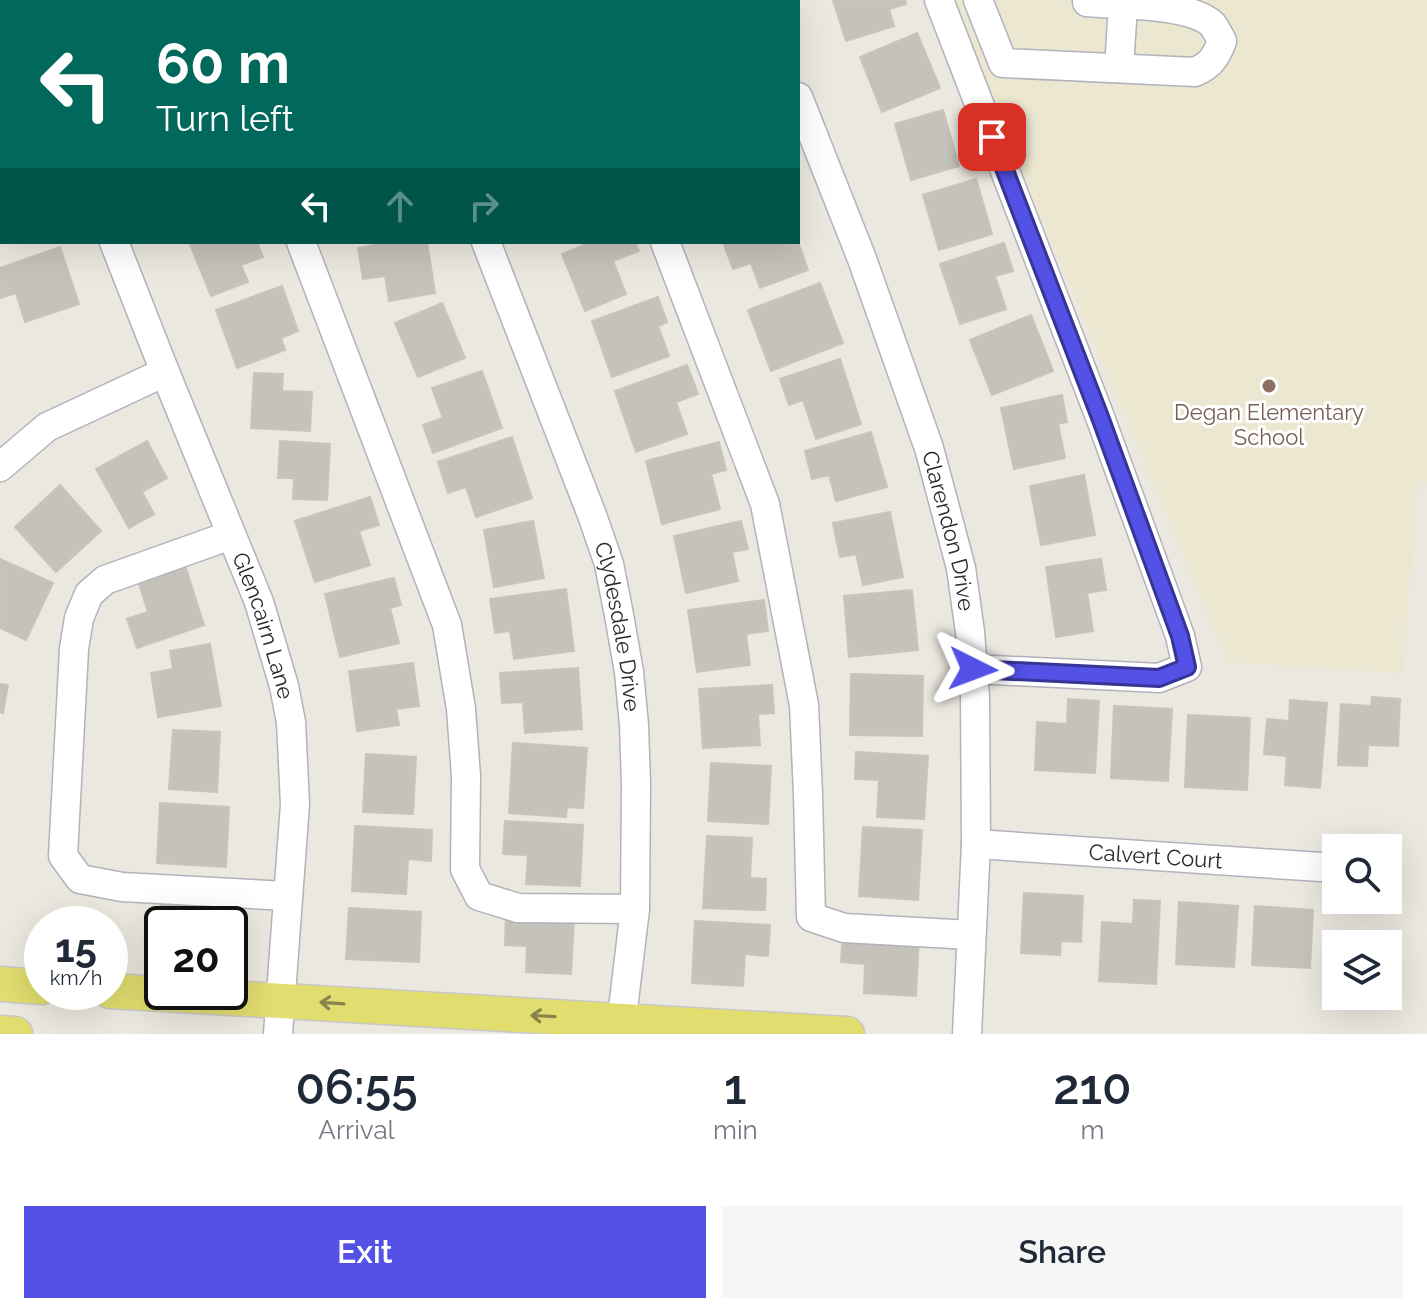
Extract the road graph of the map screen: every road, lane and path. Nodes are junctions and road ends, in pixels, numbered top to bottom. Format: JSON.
{"nodes":[{"id":1,"x":939,"y":0,"type":"edge"},
{"id":2,"x":978,"y":0,"type":"edge"},
{"id":3,"x":1087,"y":0,"type":"edge"},
{"id":4,"x":1123,"y":5,"type":"junction"},
{"id":5,"x":1119,"y":68,"type":"junction"},
{"id":6,"x":800,"y":102,"type":"edge"},
{"id":7,"x":115,"y":244,"type":"edge"},
{"id":8,"x":302,"y":244,"type":"edge"},
{"id":9,"x":487,"y":244,"type":"edge"},
{"id":10,"x":666,"y":244,"type":"edge"},
{"id":11,"x":165,"y":372,"type":"junction"},
{"id":12,"x":0,"y":467,"type":"edge"},
{"id":13,"x":231,"y":535,"type":"junction"},
{"id":14,"x":973,"y":669,"type":"junction"},
{"id":15,"x":976,"y":844,"type":"junction"},
{"id":16,"x":1322,"y":867,"type":"edge"},
{"id":17,"x":288,"y":896,"type":"junction"},
{"id":18,"x":635,"y":909,"type":"junction"},
{"id":19,"x":971,"y":935,"type":"junction"},
{"id":20,"x":0,"y":984,"type":"edge"},
{"id":21,"x":24,"y":986,"type":"edge"},
{"id":22,"x":128,"y":992,"type":"edge"},
{"id":23,"x":280,"y":1000,"type":"junction"},
{"id":24,"x":621,"y":1027,"type":"edge"},
{"id":25,"x":0,"y":1033,"type":"edge"},
{"id":26,"x":15,"y":1034,"type":"edge"},
{"id":27,"x":278,"y":1034,"type":"edge"},
{"id":28,"x":847,"y":1034,"type":"edge"},
{"id":29,"x":967,"y":1034,"type":"edge"}],
"edges":[{"from":1,"to":14,"type":"street"},
{"from":2,"to":5,"type":"street"},
{"from":3,"to":4,"type":"street"},
{"from":4,"to":5,"type":"street"},
{"from":4,"to":5,"type":"street"},
{"from":6,"to":14,"type":"street","name":"Clarendon Drive"},
{"from":7,"to":11,"type":"street","name":"Glencairn Lane"},
{"from":8,"to":18,"type":"street"},
{"from":9,"to":18,"type":"street","name":"Clydesdale Drive"},
{"from":10,"to":19,"type":"street"},
{"from":11,"to":12,"type":"street"},
{"from":11,"to":13,"type":"street","name":"Glencairn Lane"},
{"from":13,"to":17,"type":"street","name":"Glencairn Lane"},
{"from":13,"to":17,"type":"street"},
{"from":14,"to":15,"type":"street","name":"Clarendon Drive"},
{"from":15,"to":16,"type":"street","name":"Calvert Court"},
{"from":15,"to":19,"type":"street","name":"Clarendon Drive"},
{"from":17,"to":23,"type":"street","name":"Glencairn Lane"},
{"from":18,"to":24,"type":"street","name":"Clydesdale Drive"},
{"from":19,"to":29,"type":"street","name":"Clarendon Drive"},
{"from":20,"to":21,"type":"main road"},
{"from":22,"to":23,"type":"main road"},
{"from":24,"to":23,"type":"main road","one_way":true},
{"from":23,"to":27,"type":"street","name":"Glencairn Lane"},
{"from":24,"to":28,"type":"main road"},
{"from":25,"to":26,"type":"main road"}]}
